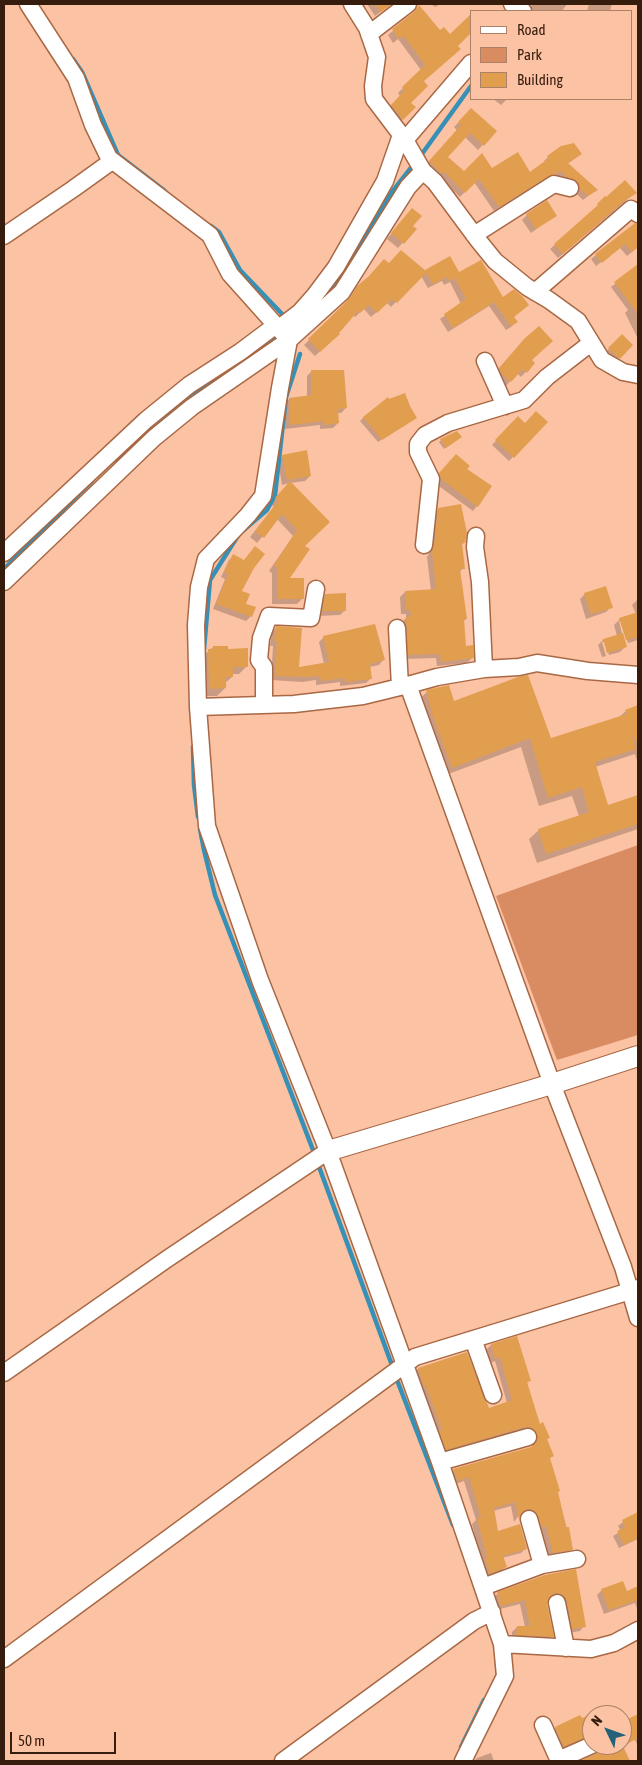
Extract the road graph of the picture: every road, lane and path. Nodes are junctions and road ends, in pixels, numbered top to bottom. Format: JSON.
{"nodes":[{"id":1,"x":28,"y":4,"type":"edge"},
{"id":2,"x":352,"y":4,"type":"edge"},
{"id":3,"x":408,"y":4,"type":"edge"},
{"id":4,"x":507,"y":6,"type":"edge"},
{"id":5,"x":520,"y":10,"type":"edge"},
{"id":6,"x":368,"y":34,"type":"junction"},
{"id":7,"x":470,"y":64,"type":"edge"},
{"id":8,"x":405,"y":141,"type":"junction"},
{"id":9,"x":109,"y":157,"type":"junction"},
{"id":10,"x":423,"y":170,"type":"junction"},
{"id":11,"x":564,"y":181,"type":"dead end"},
{"id":12,"x":638,"y":214,"type":"edge"},
{"id":13,"x":4,"y":225,"type":"edge"},
{"id":14,"x":474,"y":234,"type":"junction"},
{"id":15,"x":4,"y":236,"type":"edge"},
{"id":16,"x":535,"y":292,"type":"junction"},
{"id":17,"x":281,"y":331,"type":"junction"},
{"id":18,"x":591,"y":343,"type":"junction"},
{"id":19,"x":485,"y":361,"type":"dead end"},
{"id":20,"x":638,"y":375,"type":"edge"},
{"id":21,"x":504,"y":406,"type":"junction"},
{"id":22,"x":476,"y":536,"type":"dead end"},
{"id":23,"x":424,"y":545,"type":"dead end"},
{"id":24,"x":4,"y":553,"type":"edge"},
{"id":25,"x":4,"y":582,"type":"edge"},
{"id":26,"x":316,"y":588,"type":"dead end"},
{"id":27,"x":397,"y":628,"type":"dead end"},
{"id":28,"x":484,"y":669,"type":"junction"},
{"id":29,"x":638,"y":675,"type":"edge"},
{"id":30,"x":404,"y":686,"type":"junction"},
{"id":31,"x":264,"y":705,"type":"junction"},
{"id":32,"x":198,"y":707,"type":"junction"},
{"id":33,"x":638,"y":1056,"type":"edge"},
{"id":34,"x":552,"y":1084,"type":"junction"},
{"id":35,"x":328,"y":1151,"type":"junction"},
{"id":36,"x":634,"y":1290,"type":"edge"},
{"id":37,"x":638,"y":1318,"type":"edge"},
{"id":38,"x":473,"y":1339,"type":"junction"},
{"id":39,"x":404,"y":1364,"type":"junction"},
{"id":40,"x":4,"y":1373,"type":"edge"},
{"id":41,"x":493,"y":1395,"type":"dead end"},
{"id":42,"x":528,"y":1437,"type":"dead end"},
{"id":43,"x":440,"y":1462,"type":"junction"},
{"id":44,"x":529,"y":1519,"type":"dead end"},
{"id":45,"x":577,"y":1560,"type":"dead end"},
{"id":46,"x":542,"y":1565,"type":"junction"},
{"id":47,"x":483,"y":1587,"type":"junction"},
{"id":48,"x":556,"y":1603,"type":"dead end"},
{"id":49,"x":492,"y":1612,"type":"junction"},
{"id":50,"x":638,"y":1630,"type":"edge"},
{"id":51,"x":502,"y":1644,"type":"junction"},
{"id":52,"x":566,"y":1648,"type":"junction"},
{"id":53,"x":4,"y":1659,"type":"edge"},
{"id":54,"x":543,"y":1725,"type":"dead end"},
{"id":55,"x":582,"y":1750,"type":"edge"},
{"id":56,"x":283,"y":1761,"type":"edge"},
{"id":57,"x":463,"y":1761,"type":"edge"},
{"id":58,"x":559,"y":1761,"type":"edge"}],
"edges":[{"from":1,"to":9,"type":"street"},
{"from":2,"to":6,"type":"street"},
{"from":3,"to":6,"type":"street"},
{"from":4,"to":5,"type":"street"},
{"from":6,"to":8,"type":"street"},
{"from":7,"to":8,"type":"street"},
{"from":8,"to":10,"type":"street"},
{"from":8,"to":17,"type":"street"},
{"from":9,"to":13,"type":"street"},
{"from":9,"to":15,"type":"street"},
{"from":9,"to":17,"type":"street"},
{"from":10,"to":14,"type":"street"},
{"from":10,"to":17,"type":"street"},
{"from":11,"to":14,"type":"street"},
{"from":12,"to":16,"type":"street"},
{"from":14,"to":16,"type":"street"},
{"from":16,"to":18,"type":"street"},
{"from":17,"to":24,"type":"street"},
{"from":17,"to":25,"type":"street"},
{"from":17,"to":32,"type":"street"},
{"from":18,"to":20,"type":"street"},
{"from":18,"to":21,"type":"street"},
{"from":19,"to":21,"type":"street"},
{"from":21,"to":23,"type":"street"},
{"from":22,"to":28,"type":"street"},
{"from":26,"to":31,"type":"street"},
{"from":27,"to":30,"type":"street"},
{"from":28,"to":29,"type":"street"},
{"from":28,"to":30,"type":"street"},
{"from":30,"to":31,"type":"street"},
{"from":30,"to":34,"type":"street"},
{"from":31,"to":32,"type":"street"},
{"from":32,"to":35,"type":"street"},
{"from":33,"to":34,"type":"street"},
{"from":34,"to":35,"type":"street"},
{"from":34,"to":36,"type":"street"},
{"from":35,"to":39,"type":"street"},
{"from":35,"to":40,"type":"street"},
{"from":36,"to":37,"type":"street"},
{"from":36,"to":38,"type":"street"},
{"from":38,"to":39,"type":"street"},
{"from":38,"to":41,"type":"street"},
{"from":39,"to":43,"type":"street"},
{"from":39,"to":53,"type":"street"},
{"from":42,"to":43,"type":"street"},
{"from":43,"to":47,"type":"street"},
{"from":44,"to":46,"type":"street"},
{"from":45,"to":46,"type":"street"},
{"from":46,"to":47,"type":"street"},
{"from":47,"to":49,"type":"street"},
{"from":48,"to":52,"type":"street"},
{"from":49,"to":51,"type":"street"},
{"from":49,"to":56,"type":"street"},
{"from":50,"to":52,"type":"street"},
{"from":51,"to":52,"type":"street"},
{"from":51,"to":57,"type":"street"},
{"from":54,"to":58,"type":"street"},
{"from":55,"to":58,"type":"street"}]}
